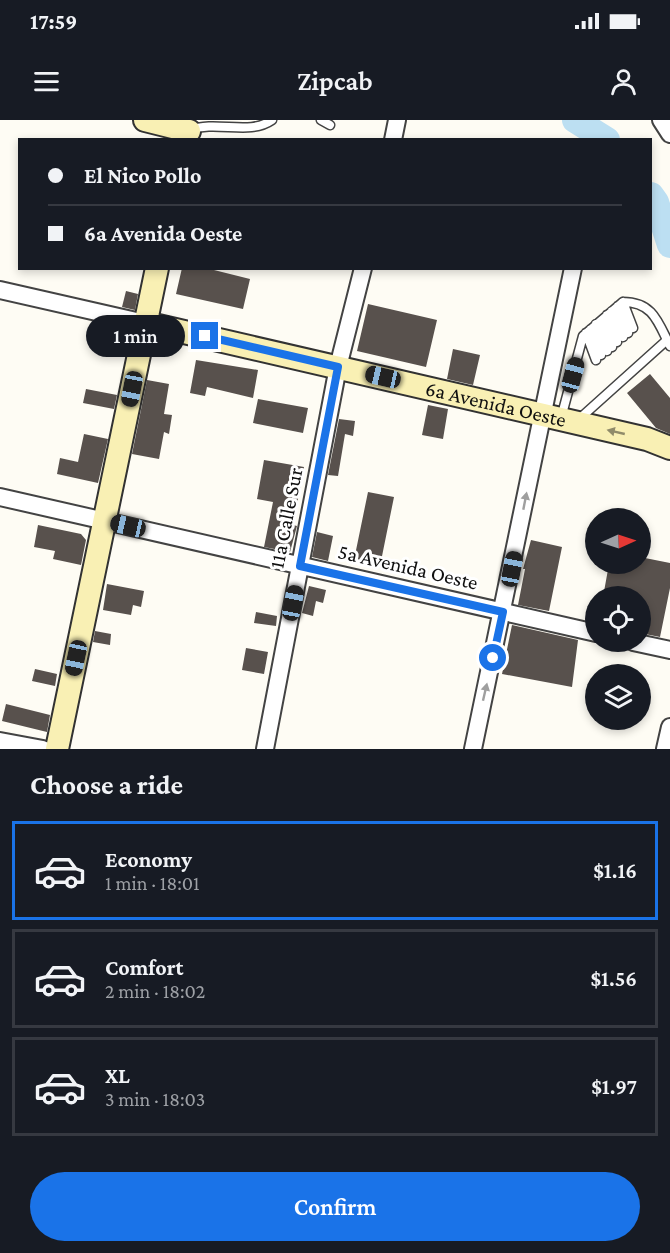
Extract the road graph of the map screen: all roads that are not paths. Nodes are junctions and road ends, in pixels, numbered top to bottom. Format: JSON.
{"nodes":[{"id":1,"x":145,"y":120,"type":"edge"},
{"id":2,"x":272,"y":120,"type":"edge"},
{"id":3,"x":321,"y":120,"type":"edge"},
{"id":4,"x":397,"y":120,"type":"edge"},
{"id":5,"x":661,"y":120,"type":"edge"},
{"id":6,"x":330,"y":125,"type":"dead end"},
{"id":7,"x":189,"y":130,"type":"edge"},
{"id":8,"x":670,"y":134,"type":"edge"},
{"id":9,"x":393,"y":138,"type":"edge"},
{"id":10,"x":157,"y":270,"type":"edge"},
{"id":11,"x":362,"y":270,"type":"edge"},
{"id":12,"x":573,"y":270,"type":"edge"},
{"id":13,"x":0,"y":290,"type":"edge"},
{"id":14,"x":604,"y":318,"type":"junction"},
{"id":15,"x":145,"y":323,"type":"junction"},
{"id":16,"x":669,"y":343,"type":"edge"},
{"id":17,"x":615,"y":344,"type":"junction"},
{"id":18,"x":338,"y":367,"type":"junction"},
{"id":19,"x":560,"y":418,"type":"junction"},
{"id":20,"x":670,"y":448,"type":"edge"},
{"id":21,"x":0,"y":497,"type":"edge"},
{"id":22,"x":106,"y":521,"type":"junction"},
{"id":23,"x":300,"y":566,"type":"junction"},
{"id":24,"x":503,"y":612,"type":"junction"},
{"id":25,"x":585,"y":631,"type":"edge"},
{"id":26,"x":651,"y":646,"type":"edge"},
{"id":27,"x":670,"y":650,"type":"edge"},
{"id":28,"x":670,"y":727,"type":"edge"},
{"id":29,"x":0,"y":741,"type":"edge"},
{"id":30,"x":42,"y":749,"type":"edge"},
{"id":31,"x":57,"y":749,"type":"edge"},
{"id":32,"x":265,"y":749,"type":"edge"},
{"id":33,"x":473,"y":749,"type":"edge"},
{"id":34,"x":665,"y":749,"type":"edge"}],
"edges":[{"from":1,"to":7,"type":"street"},
{"from":2,"to":7,"type":"lane"},
{"from":3,"to":6,"type":"lane"},
{"from":4,"to":9,"type":"street"},
{"from":5,"to":8,"type":"street"},
{"from":10,"to":15,"type":"street"},
{"from":11,"to":18,"type":"street","name":"11a Calle Sur"},
{"from":12,"to":19,"type":"street"},
{"from":13,"to":15,"type":"street"},
{"from":14,"to":16,"type":"lane"},
{"from":14,"to":17,"type":"lane"},
{"from":14,"to":17,"type":"lane"},
{"from":14,"to":17,"type":"lane"},
{"from":14,"to":17,"type":"lane"},
{"from":14,"to":19,"type":"lane"},
{"from":15,"to":18,"type":"street","name":"6a Avenida Oeste"},
{"from":15,"to":22,"type":"street"},
{"from":16,"to":19,"type":"lane"},
{"from":18,"to":19,"type":"street","name":"6a Avenida Oeste"},
{"from":18,"to":23,"type":"street","name":"11a Calle Sur"},
{"from":20,"to":19,"type":"street","name":"6a Avenida Oeste","one_way":true},
{"from":24,"to":19,"type":"street","one_way":true},
{"from":21,"to":22,"type":"street","name":"5a Avenida Oeste"},
{"from":22,"to":23,"type":"street","name":"5a Avenida Oeste"},
{"from":22,"to":31,"type":"street"},
{"from":23,"to":24,"type":"street","name":"5a Avenida Oeste"},
{"from":23,"to":32,"type":"street","name":"11a Calle Sur"},
{"from":24,"to":25,"type":"street","name":"5a Avenida Oeste"},
{"from":33,"to":24,"type":"street","one_way":true},
{"from":26,"to":27,"type":"street"},
{"from":28,"to":34,"type":"street"},
{"from":29,"to":30,"type":"street"}]}
